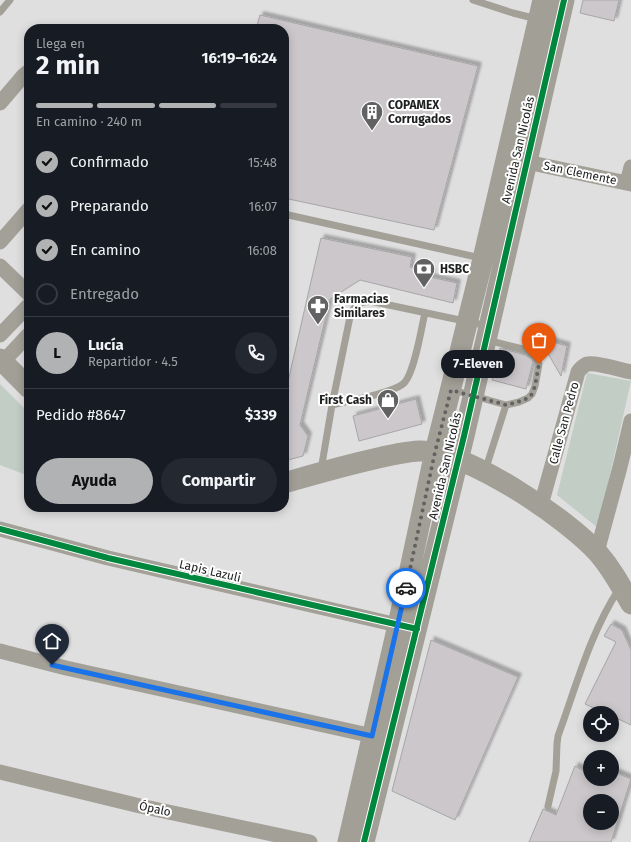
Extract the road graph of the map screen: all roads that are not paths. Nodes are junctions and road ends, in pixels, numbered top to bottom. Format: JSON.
{"nodes":[{"id":1,"x":10,"y":0,"type":"edge"},
{"id":2,"x":472,"y":0,"type":"edge"},
{"id":3,"x":564,"y":0,"type":"edge"},
{"id":4,"x":1,"y":10,"type":"edge"},
{"id":5,"x":547,"y":17,"type":"edge"},
{"id":6,"x":24,"y":75,"type":"edge"},
{"id":7,"x":0,"y":103,"type":"edge"},
{"id":8,"x":506,"y":158,"type":"junction"},
{"id":9,"x":527,"y":162,"type":"junction"},
{"id":10,"x":631,"y":167,"type":"edge"},
{"id":11,"x":629,"y":184,"type":"edge"},
{"id":12,"x":24,"y":214,"type":"edge"},
{"id":13,"x":289,"y":215,"type":"edge"},
{"id":14,"x":0,"y":242,"type":"edge"},
{"id":15,"x":483,"y":259,"type":"junction"},
{"id":16,"x":503,"y":263,"type":"junction"},
{"id":17,"x":0,"y":266,"type":"edge"},
{"id":18,"x":24,"y":289,"type":"edge"},
{"id":19,"x":24,"y":310,"type":"edge"},
{"id":20,"x":425,"y":313,"type":"junction"},
{"id":21,"x":468,"y":322,"type":"junction"},
{"id":22,"x":487,"y":333,"type":"junction"},
{"id":23,"x":0,"y":335,"type":"edge"},
{"id":24,"x":24,"y":339,"type":"edge"},
{"id":25,"x":1,"y":361,"type":"edge"},
{"id":26,"x":631,"y":372,"type":"edge"},
{"id":27,"x":24,"y":383,"type":"edge"},
{"id":28,"x":451,"y":390,"type":"junction"},
{"id":29,"x":473,"y":396,"type":"junction"},
{"id":30,"x":332,"y":405,"type":"junction"},
{"id":31,"x":506,"y":405,"type":"junction"},
{"id":32,"x":631,"y":421,"type":"edge"},
{"id":33,"x":435,"y":452,"type":"junction"},
{"id":34,"x":458,"y":460,"type":"junction"},
{"id":35,"x":626,"y":468,"type":"edge"},
{"id":36,"x":321,"y":472,"type":"junction"},
{"id":37,"x":485,"y":473,"type":"junction"},
{"id":38,"x":289,"y":482,"type":"edge"},
{"id":39,"x":541,"y":505,"type":"junction"},
{"id":40,"x":0,"y":529,"type":"edge"},
{"id":41,"x":597,"y":552,"type":"junction"},
{"id":42,"x":621,"y":585,"type":"junction"},
{"id":43,"x":631,"y":604,"type":"edge"},
{"id":44,"x":407,"y":627,"type":"junction"},
{"id":45,"x":0,"y":651,"type":"edge"},
{"id":46,"x":381,"y":738,"type":"junction"},
{"id":47,"x":0,"y":772,"type":"edge"},
{"id":48,"x":548,"y":806,"type":"dead end"},
{"id":49,"x":310,"y":842,"type":"edge"},
{"id":50,"x":348,"y":842,"type":"edge"},
{"id":51,"x":364,"y":842,"type":"edge"}],
"edges":[{"from":1,"to":4,"type":"lane"},
{"from":2,"to":5,"type":"lane"},
{"from":3,"to":5,"type":"street","name":"Avenida San Nicolás"},
{"from":5,"to":8,"type":"street","name":"Avenida San Nicolás"},
{"from":5,"to":9,"type":"street","name":"Avenida San Nicolás"},
{"from":6,"to":7,"type":"street"},
{"from":8,"to":9,"type":"street","name":"San Clemente"},
{"from":8,"to":15,"type":"street","name":"Avenida San Nicolás"},
{"from":9,"to":11,"type":"street","name":"San Clemente"},
{"from":9,"to":16,"type":"street","name":"Avenida San Nicolás"},
{"from":10,"to":11,"type":"street"},
{"from":12,"to":14,"type":"street"},
{"from":13,"to":15,"type":"lane"},
{"from":15,"to":16,"type":"lane"},
{"from":15,"to":21,"type":"street","name":"Avenida San Nicolás"},
{"from":16,"to":22,"type":"street","name":"Avenida San Nicolás"},
{"from":17,"to":18,"type":"street"},
{"from":19,"to":23,"type":"street"},
{"from":20,"to":21,"type":"lane"},
{"from":20,"to":30,"type":"lane"},
{"from":20,"to":30,"type":"lane"},
{"from":21,"to":22,"type":"lane"},
{"from":21,"to":28,"type":"street","name":"Avenida San Nicolás"},
{"from":22,"to":29,"type":"street","name":"Avenida San Nicolás"},
{"from":22,"to":31,"type":"lane"},
{"from":24,"to":25,"type":"street"},
{"from":25,"to":27,"type":"street"},
{"from":26,"to":39,"type":"street","name":"Calle San Pedro"},
{"from":28,"to":29,"type":"lane"},
{"from":28,"to":33,"type":"street","name":"Avenida San Nicolás"},
{"from":29,"to":31,"type":"lane"},
{"from":29,"to":34,"type":"street","name":"Avenida San Nicolás"},
{"from":30,"to":36,"type":"lane"},
{"from":31,"to":37,"type":"lane"},
{"from":32,"to":35,"type":"street"},
{"from":33,"to":34,"type":"street"},
{"from":33,"to":36,"type":"street"},
{"from":33,"to":44,"type":"street","name":"Avenida San Nicolás"},
{"from":34,"to":37,"type":"street"},
{"from":34,"to":44,"type":"street","name":"Avenida San Nicolás"},
{"from":35,"to":41,"type":"street"},
{"from":36,"to":38,"type":"street"},
{"from":37,"to":39,"type":"street"},
{"from":39,"to":41,"type":"street"},
{"from":40,"to":44,"type":"street","name":"Lapis Lazuli"},
{"from":41,"to":42,"type":"street"},
{"from":42,"to":43,"type":"street"},
{"from":42,"to":48,"type":"lane"},
{"from":44,"to":46,"type":"street","name":"Avenida San Nicolás"},
{"from":45,"to":46,"type":"street"},
{"from":46,"to":50,"type":"street","name":"Avenida San Nicolás"},
{"from":46,"to":51,"type":"street","name":"Avenida San Nicolás"},
{"from":47,"to":49,"type":"street","name":"Ópalo"}]}
